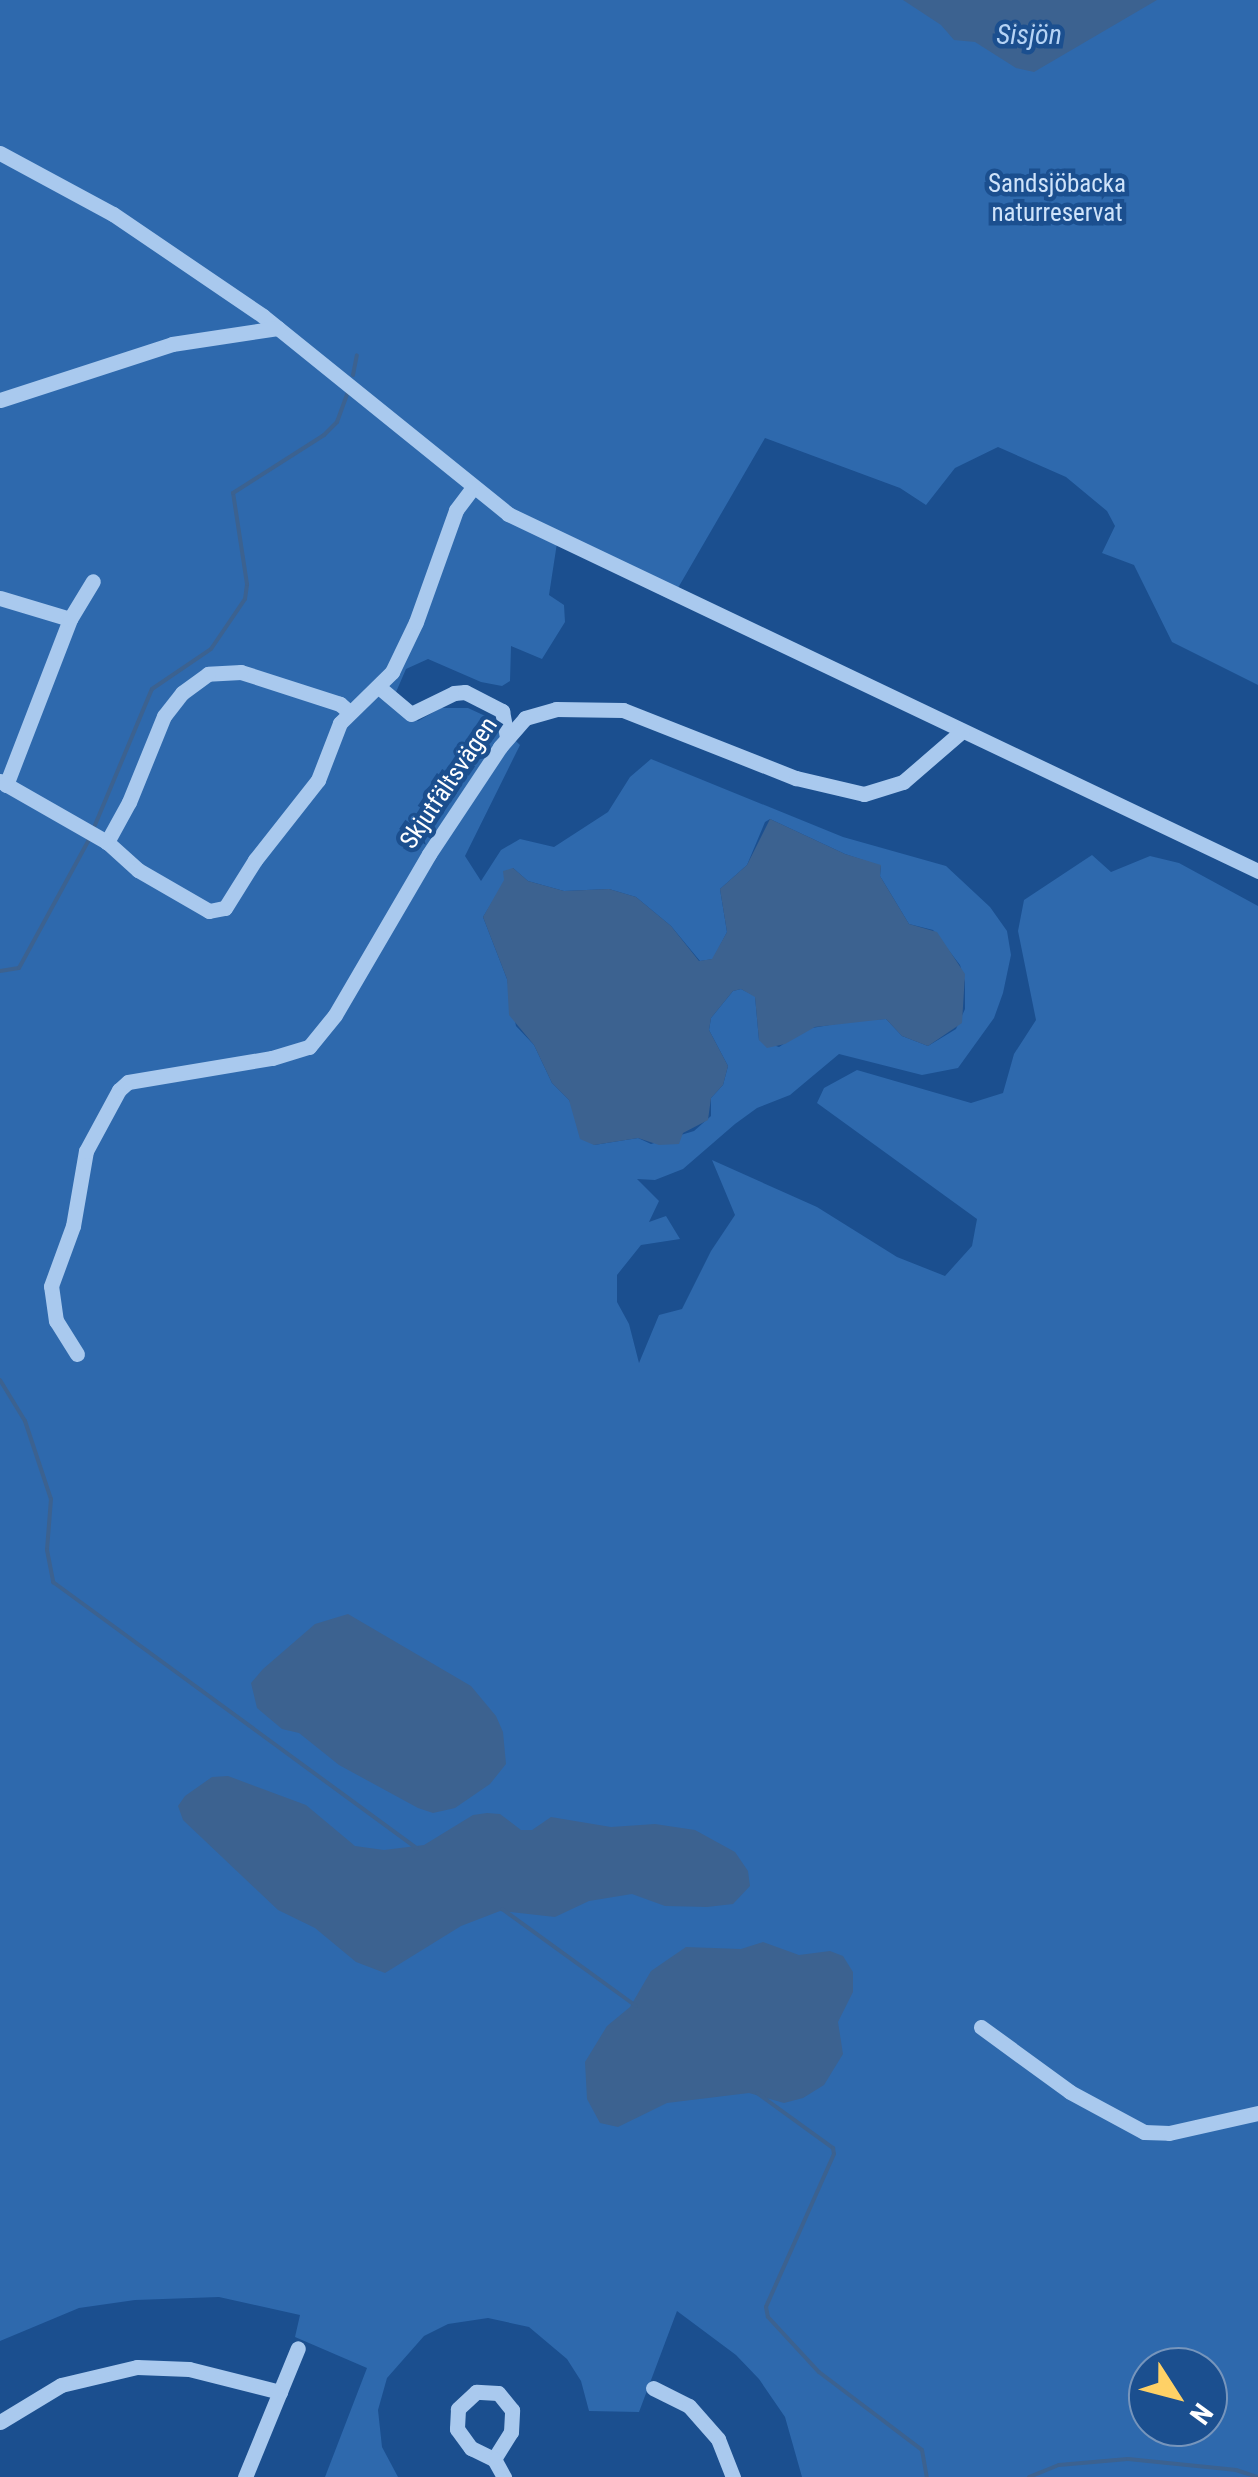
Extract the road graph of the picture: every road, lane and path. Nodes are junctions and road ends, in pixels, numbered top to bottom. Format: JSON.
{"nodes":[{"id":1,"x":0,"y":152,"type":"edge"},
{"id":2,"x":278,"y":328,"type":"junction"},
{"id":3,"x":0,"y":400,"type":"edge"},
{"id":4,"x":472,"y":489,"type":"junction"},
{"id":5,"x":93,"y":581,"type":"dead end"},
{"id":6,"x":0,"y":598,"type":"edge"},
{"id":7,"x":70,"y":619,"type":"junction"},
{"id":8,"x":380,"y":688,"type":"junction"},
{"id":9,"x":348,"y":712,"type":"junction"},
{"id":10,"x":962,"y":731,"type":"junction"},
{"id":11,"x":508,"y":737,"type":"junction"},
{"id":12,"x":3,"y":783,"type":"edge"},
{"id":13,"x":107,"y":842,"type":"junction"},
{"id":14,"x":1258,"y":871,"type":"edge"},
{"id":15,"x":77,"y":1354,"type":"dead end"},
{"id":16,"x":981,"y":2027,"type":"dead end"},
{"id":17,"x":1258,"y":2113,"type":"edge"},
{"id":18,"x":298,"y":2348,"type":"dead end"},
{"id":19,"x":653,"y":2388,"type":"dead end"},
{"id":20,"x":280,"y":2392,"type":"junction"},
{"id":21,"x":0,"y":2422,"type":"edge"},
{"id":22,"x":494,"y":2459,"type":"junction"},
{"id":23,"x":244,"y":2477,"type":"edge"},
{"id":24,"x":504,"y":2477,"type":"edge"},
{"id":25,"x":733,"y":2477,"type":"edge"}],
"edges":[{"from":1,"to":2,"type":"street"},
{"from":2,"to":3,"type":"street"},
{"from":2,"to":4,"type":"street"},
{"from":4,"to":8,"type":"street"},
{"from":4,"to":10,"type":"street"},
{"from":5,"to":7,"type":"street"},
{"from":6,"to":7,"type":"street"},
{"from":7,"to":12,"type":"street"},
{"from":8,"to":9,"type":"street"},
{"from":8,"to":11,"type":"street"},
{"from":9,"to":13,"type":"street"},
{"from":9,"to":13,"type":"street"},
{"from":10,"to":11,"type":"street","name":"Skjutfältsvägen"},
{"from":10,"to":14,"type":"street"},
{"from":11,"to":15,"type":"street","name":"Skjutfältsvägen"},
{"from":12,"to":13,"type":"street"},
{"from":16,"to":17,"type":"street"},
{"from":18,"to":20,"type":"street"},
{"from":19,"to":25,"type":"street"},
{"from":20,"to":21,"type":"street"},
{"from":20,"to":23,"type":"street"},
{"from":22,"to":22,"type":"street"},
{"from":22,"to":24,"type":"street"}]}
